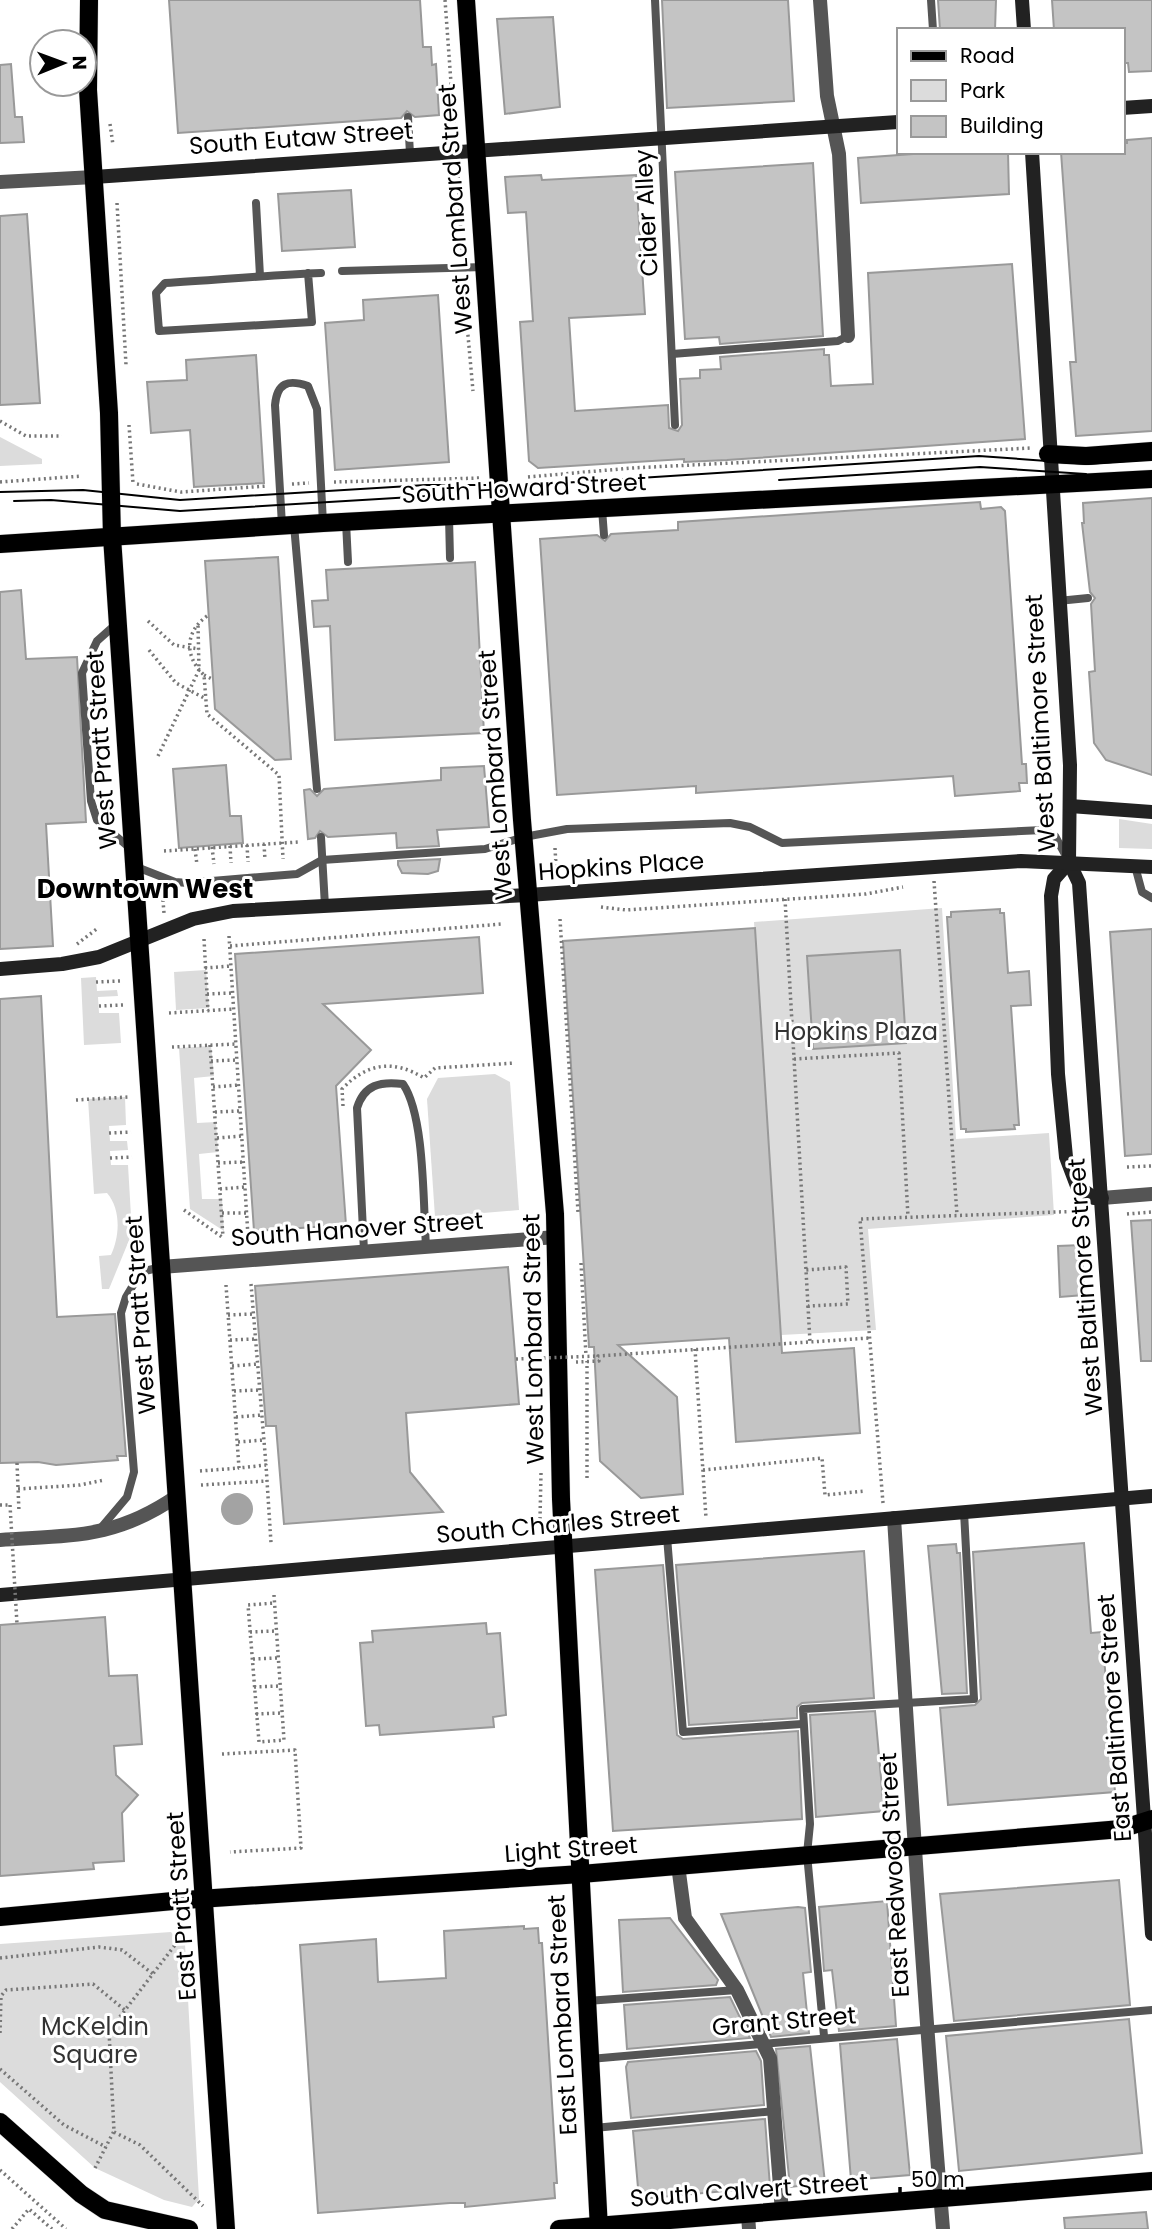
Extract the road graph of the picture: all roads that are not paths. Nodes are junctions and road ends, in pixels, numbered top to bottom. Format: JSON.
{"nodes":[{"id":1,"x":89,"y":0,"type":"edge"},
{"id":2,"x":466,"y":0,"type":"edge"},
{"id":3,"x":655,"y":0,"type":"edge"},
{"id":4,"x":820,"y":0,"type":"edge"},
{"id":5,"x":931,"y":0,"type":"edge"},
{"id":6,"x":1022,"y":0,"type":"edge"},
{"id":7,"x":933,"y":28,"type":"edge"},
{"id":8,"x":1024,"y":28,"type":"edge"},
{"id":9,"x":1152,"y":106,"type":"edge"},
{"id":10,"x":1124,"y":108,"type":"edge"},
{"id":11,"x":408,"y":117,"type":"dead end"},
{"id":12,"x":897,"y":122,"type":"edge"},
{"id":13,"x":833,"y":126,"type":"junction"},
{"id":14,"x":662,"y":137,"type":"junction"},
{"id":15,"x":475,"y":149,"type":"junction"},
{"id":16,"x":410,"y":154,"type":"junction"},
{"id":17,"x":1032,"y":154,"type":"edge"},
{"id":18,"x":94,"y":177,"type":"junction"},
{"id":19,"x":0,"y":182,"type":"edge"},
{"id":20,"x":256,"y":202,"type":"dead end"},
{"id":21,"x":484,"y":267,"type":"junction"},
{"id":22,"x":342,"y":271,"type":"dead end"},
{"id":23,"x":321,"y":273,"type":"dead end"},
{"id":24,"x":308,"y":274,"type":"junction"},
{"id":25,"x":260,"y":276,"type":"junction"},
{"id":26,"x":848,"y":336,"type":"joint"},
{"id":27,"x":672,"y":354,"type":"junction"},
{"id":28,"x":676,"y":425,"type":"dead end"},
{"id":29,"x":1152,"y":452,"type":"edge"},
{"id":30,"x":1048,"y":454,"type":"junction"},
{"id":31,"x":1152,"y":479,"type":"edge"},
{"id":32,"x":1050,"y":485,"type":"junction"},
{"id":33,"x":602,"y":509,"type":"junction"},
{"id":34,"x":501,"y":514,"type":"junction"},
{"id":35,"x":449,"y":517,"type":"junction"},
{"id":36,"x":346,"y":522,"type":"junction"},
{"id":37,"x":323,"y":523,"type":"junction"},
{"id":38,"x":288,"y":525,"type":"junction"},
{"id":39,"x":604,"y":535,"type":"dead end"},
{"id":40,"x":112,"y":537,"type":"junction"},
{"id":41,"x":0,"y":544,"type":"edge"},
{"id":42,"x":450,"y":558,"type":"dead end"},
{"id":43,"x":348,"y":562,"type":"dead end"},
{"id":44,"x":1088,"y":598,"type":"dead end"},
{"id":45,"x":1058,"y":601,"type":"junction"},
{"id":46,"x":117,"y":623,"type":"junction"},
{"id":47,"x":317,"y":789,"type":"dead end"},
{"id":48,"x":1070,"y":806,"type":"junction"},
{"id":49,"x":1152,"y":813,"type":"edge"},
{"id":50,"x":321,"y":837,"type":"dead end"},
{"id":51,"x":524,"y":837,"type":"junction"},
{"id":52,"x":133,"y":858,"type":"junction"},
{"id":53,"x":322,"y":860,"type":"junction"},
{"id":54,"x":1069,"y":862,"type":"junction"},
{"id":55,"x":1135,"y":866,"type":"junction"},
{"id":56,"x":1152,"y":867,"type":"edge"},
{"id":57,"x":528,"y":895,"type":"junction"},
{"id":58,"x":1152,"y":898,"type":"edge"},
{"id":59,"x":325,"y":906,"type":"junction"},
{"id":60,"x":139,"y":940,"type":"junction"},
{"id":61,"x":0,"y":969,"type":"edge"},
{"id":62,"x":1152,"y":1194,"type":"edge"},
{"id":63,"x":1102,"y":1198,"type":"junction"},
{"id":64,"x":556,"y":1237,"type":"junction"},
{"id":65,"x":426,"y":1246,"type":"junction"},
{"id":66,"x":364,"y":1251,"type":"junction"},
{"id":67,"x":161,"y":1267,"type":"junction"},
{"id":68,"x":177,"y":1496,"type":"junction"},
{"id":69,"x":1152,"y":1496,"type":"edge"},
{"id":70,"x":1121,"y":1499,"type":"junction"},
{"id":71,"x":964,"y":1512,"type":"junction"},
{"id":72,"x":889,"y":1519,"type":"junction"},
{"id":73,"x":96,"y":1533,"type":"junction"},
{"id":74,"x":667,"y":1537,"type":"junction"},
{"id":75,"x":0,"y":1540,"type":"edge"},
{"id":76,"x":564,"y":1546,"type":"junction"},
{"id":77,"x":183,"y":1579,"type":"junction"},
{"id":78,"x":0,"y":1595,"type":"edge"},
{"id":79,"x":906,"y":1702,"type":"junction"},
{"id":80,"x":802,"y":1724,"type":"junction"},
{"id":81,"x":1148,"y":1821,"type":"edge"},
{"id":82,"x":916,"y":1844,"type":"junction"},
{"id":83,"x":807,"y":1854,"type":"junction"},
{"id":84,"x":678,"y":1865,"type":"junction"},
{"id":85,"x":580,"y":1874,"type":"junction"},
{"id":86,"x":205,"y":1898,"type":"junction"},
{"id":87,"x":0,"y":1917,"type":"edge"},
{"id":88,"x":1152,"y":1934,"type":"edge"},
{"id":89,"x":737,"y":1990,"type":"junction"},
{"id":90,"x":586,"y":2001,"type":"junction"},
{"id":91,"x":1152,"y":2010,"type":"edge"},
{"id":92,"x":926,"y":2028,"type":"junction"},
{"id":93,"x":824,"y":2036,"type":"junction"},
{"id":94,"x":761,"y":2042,"type":"junction"},
{"id":95,"x":588,"y":2059,"type":"junction"},
{"id":96,"x":775,"y":2111,"type":"junction"},
{"id":97,"x":0,"y":2122,"type":"edge"},
{"id":98,"x":592,"y":2128,"type":"junction"},
{"id":99,"x":1152,"y":2181,"type":"edge"},
{"id":100,"x":941,"y":2200,"type":"junction"},
{"id":101,"x":105,"y":2210,"type":"junction"},
{"id":102,"x":782,"y":2212,"type":"junction"},
{"id":103,"x":749,"y":2222,"type":"edge"},
{"id":104,"x":598,"y":2228,"type":"edge"},
{"id":105,"x":118,"y":2229,"type":"edge"},
{"id":106,"x":189,"y":2229,"type":"edge"},
{"id":107,"x":226,"y":2229,"type":"edge"},
{"id":108,"x":559,"y":2229,"type":"edge"},
{"id":109,"x":943,"y":2229,"type":"edge"}],
"edges":[{"from":1,"to":18,"type":"main road","name":"West Pratt Street"},
{"from":2,"to":15,"type":"main road","name":"West Lombard Street"},
{"from":3,"to":14,"type":"lane","name":"Cider Alley"},
{"from":4,"to":13,"type":"street"},
{"from":5,"to":7,"type":"lane"},
{"from":6,"to":8,"type":"main road"},
{"from":9,"to":10,"type":"main road"},
{"from":11,"to":16,"type":"lane"},
{"from":12,"to":13,"type":"main road","name":"South Eutaw Street"},
{"from":13,"to":14,"type":"main road","name":"South Eutaw Street"},
{"from":13,"to":26,"type":"street"},
{"from":14,"to":15,"type":"main road","name":"South Eutaw Street"},
{"from":14,"to":27,"type":"lane","name":"Cider Alley"},
{"from":15,"to":16,"type":"main road","name":"South Eutaw Street"},
{"from":15,"to":21,"type":"main road","name":"West Lombard Street"},
{"from":16,"to":18,"type":"main road","name":"South Eutaw Street"},
{"from":17,"to":30,"type":"main road","name":"West Baltimore Street"},
{"from":18,"to":19,"type":"street","name":"South Eutaw Street"},
{"from":18,"to":40,"type":"main road","name":"West Pratt Street"},
{"from":20,"to":25,"type":"lane"},
{"from":21,"to":22,"type":"lane"},
{"from":21,"to":34,"type":"main road","name":"West Lombard Street"},
{"from":23,"to":24,"type":"lane"},
{"from":24,"to":25,"type":"lane"},
{"from":24,"to":25,"type":"lane"},
{"from":26,"to":27,"type":"lane"},
{"from":27,"to":28,"type":"lane","name":"Cider Alley"},
{"from":29,"to":30,"type":"main road"},
{"from":30,"to":32,"type":"main road","name":"West Baltimore Street"},
{"from":31,"to":32,"type":"main road","name":"South Howard Street"},
{"from":32,"to":33,"type":"main road","name":"South Howard Street"},
{"from":32,"to":45,"type":"main road","name":"West Baltimore Street"},
{"from":33,"to":34,"type":"main road","name":"South Howard Street"},
{"from":33,"to":39,"type":"lane"},
{"from":34,"to":35,"type":"main road","name":"South Howard Street"},
{"from":34,"to":51,"type":"main road","name":"West Lombard Street"},
{"from":35,"to":36,"type":"main road","name":"South Howard Street"},
{"from":35,"to":42,"type":"lane"},
{"from":36,"to":37,"type":"main road","name":"South Howard Street"},
{"from":36,"to":43,"type":"lane"},
{"from":37,"to":38,"type":"main road","name":"South Howard Street"},
{"from":37,"to":38,"type":"lane"},
{"from":38,"to":40,"type":"main road","name":"South Howard Street"},
{"from":38,"to":47,"type":"lane"},
{"from":40,"to":41,"type":"main road","name":"South Howard Street"},
{"from":40,"to":46,"type":"main road","name":"West Pratt Street"},
{"from":44,"to":45,"type":"lane"},
{"from":45,"to":48,"type":"main road","name":"West Baltimore Street"},
{"from":46,"to":52,"type":"main road","name":"West Pratt Street"},
{"from":46,"to":52,"type":"lane"},
{"from":48,"to":49,"type":"main road"},
{"from":48,"to":54,"type":"main road","name":"West Baltimore Street"},
{"from":50,"to":53,"type":"lane"},
{"from":51,"to":53,"type":"lane"},
{"from":51,"to":54,"type":"lane"},
{"from":51,"to":57,"type":"main road","name":"West Lombard Street"},
{"from":52,"to":53,"type":"lane"},
{"from":52,"to":60,"type":"main road","name":"West Pratt Street"},
{"from":53,"to":59,"type":"lane"},
{"from":54,"to":55,"type":"main road","name":"Hopkins Place"},
{"from":54,"to":57,"type":"main road","name":"Hopkins Place"},
{"from":54,"to":63,"type":"main road","name":"West Baltimore Street"},
{"from":54,"to":63,"type":"main road"},
{"from":55,"to":56,"type":"main road","name":"Hopkins Place"},
{"from":55,"to":58,"type":"lane"},
{"from":57,"to":59,"type":"main road","name":"Hopkins Place"},
{"from":57,"to":64,"type":"main road","name":"West Lombard Street"},
{"from":59,"to":60,"type":"main road","name":"Hopkins Place"},
{"from":60,"to":61,"type":"main road","name":"Hopkins Place"},
{"from":60,"to":67,"type":"main road","name":"West Pratt Street"},
{"from":62,"to":63,"type":"street"},
{"from":63,"to":70,"type":"main road","name":"West Baltimore Street"},
{"from":64,"to":65,"type":"street","name":"South Hanover Street"},
{"from":64,"to":76,"type":"main road","name":"West Lombard Street"},
{"from":65,"to":66,"type":"street","name":"South Hanover Street"},
{"from":65,"to":66,"type":"lane"},
{"from":66,"to":67,"type":"street","name":"South Hanover Street"},
{"from":67,"to":68,"type":"main road","name":"West Pratt Street"},
{"from":67,"to":73,"type":"lane"},
{"from":68,"to":73,"type":"street"},
{"from":68,"to":77,"type":"main road","name":"West Pratt Street"},
{"from":69,"to":70,"type":"main road","name":"South Charles Street"},
{"from":70,"to":71,"type":"main road","name":"South Charles Street"},
{"from":70,"to":81,"type":"main road","name":"East Baltimore Street"},
{"from":71,"to":72,"type":"main road","name":"South Charles Street"},
{"from":71,"to":79,"type":"lane"},
{"from":72,"to":74,"type":"main road","name":"South Charles Street"},
{"from":72,"to":79,"type":"street","name":"East Redwood Street"},
{"from":73,"to":75,"type":"street"},
{"from":74,"to":76,"type":"main road","name":"South Charles Street"},
{"from":74,"to":80,"type":"lane"},
{"from":76,"to":77,"type":"main road","name":"South Charles Street"},
{"from":76,"to":85,"type":"main road","name":"East Lombard Street"},
{"from":77,"to":78,"type":"main road","name":"South Charles Street"},
{"from":77,"to":86,"type":"main road","name":"East Pratt Street"},
{"from":79,"to":80,"type":"lane"},
{"from":79,"to":82,"type":"street","name":"East Redwood Street"},
{"from":80,"to":83,"type":"lane"},
{"from":81,"to":82,"type":"main road","name":"Light Street"},
{"from":81,"to":88,"type":"main road","name":"East Baltimore Street"},
{"from":82,"to":83,"type":"main road","name":"Light Street"},
{"from":82,"to":92,"type":"street","name":"East Redwood Street"},
{"from":83,"to":84,"type":"main road","name":"Light Street"},
{"from":83,"to":93,"type":"lane"},
{"from":84,"to":85,"type":"main road","name":"Light Street"},
{"from":84,"to":89,"type":"street"},
{"from":85,"to":86,"type":"main road","name":"Light Street"},
{"from":85,"to":90,"type":"main road","name":"East Lombard Street"},
{"from":86,"to":87,"type":"main road","name":"Light Street"},
{"from":86,"to":107,"type":"main road","name":"East Pratt Street"},
{"from":89,"to":90,"type":"lane"},
{"from":89,"to":94,"type":"street"},
{"from":90,"to":95,"type":"main road","name":"East Lombard Street"},
{"from":91,"to":92,"type":"lane","name":"Grant Street"},
{"from":92,"to":93,"type":"lane","name":"Grant Street"},
{"from":92,"to":100,"type":"street","name":"East Redwood Street"},
{"from":93,"to":94,"type":"lane","name":"Grant Street"},
{"from":94,"to":95,"type":"lane","name":"Grant Street"},
{"from":94,"to":96,"type":"street"},
{"from":95,"to":98,"type":"main road","name":"East Lombard Street"},
{"from":96,"to":98,"type":"lane"},
{"from":96,"to":102,"type":"street"},
{"from":97,"to":101,"type":"main road"},
{"from":98,"to":104,"type":"main road","name":"East Lombard Street"},
{"from":99,"to":100,"type":"main road","name":"South Calvert Street"},
{"from":100,"to":102,"type":"main road","name":"South Calvert Street"},
{"from":100,"to":109,"type":"street","name":"East Redwood Street"},
{"from":101,"to":105,"type":"main road"},
{"from":101,"to":106,"type":"main road"},
{"from":102,"to":103,"type":"main road","name":"South Calvert Street"},
{"from":103,"to":104,"type":"main road","name":"South Calvert Street"},
{"from":104,"to":108,"type":"main road","name":"South Calvert Street"}]}
